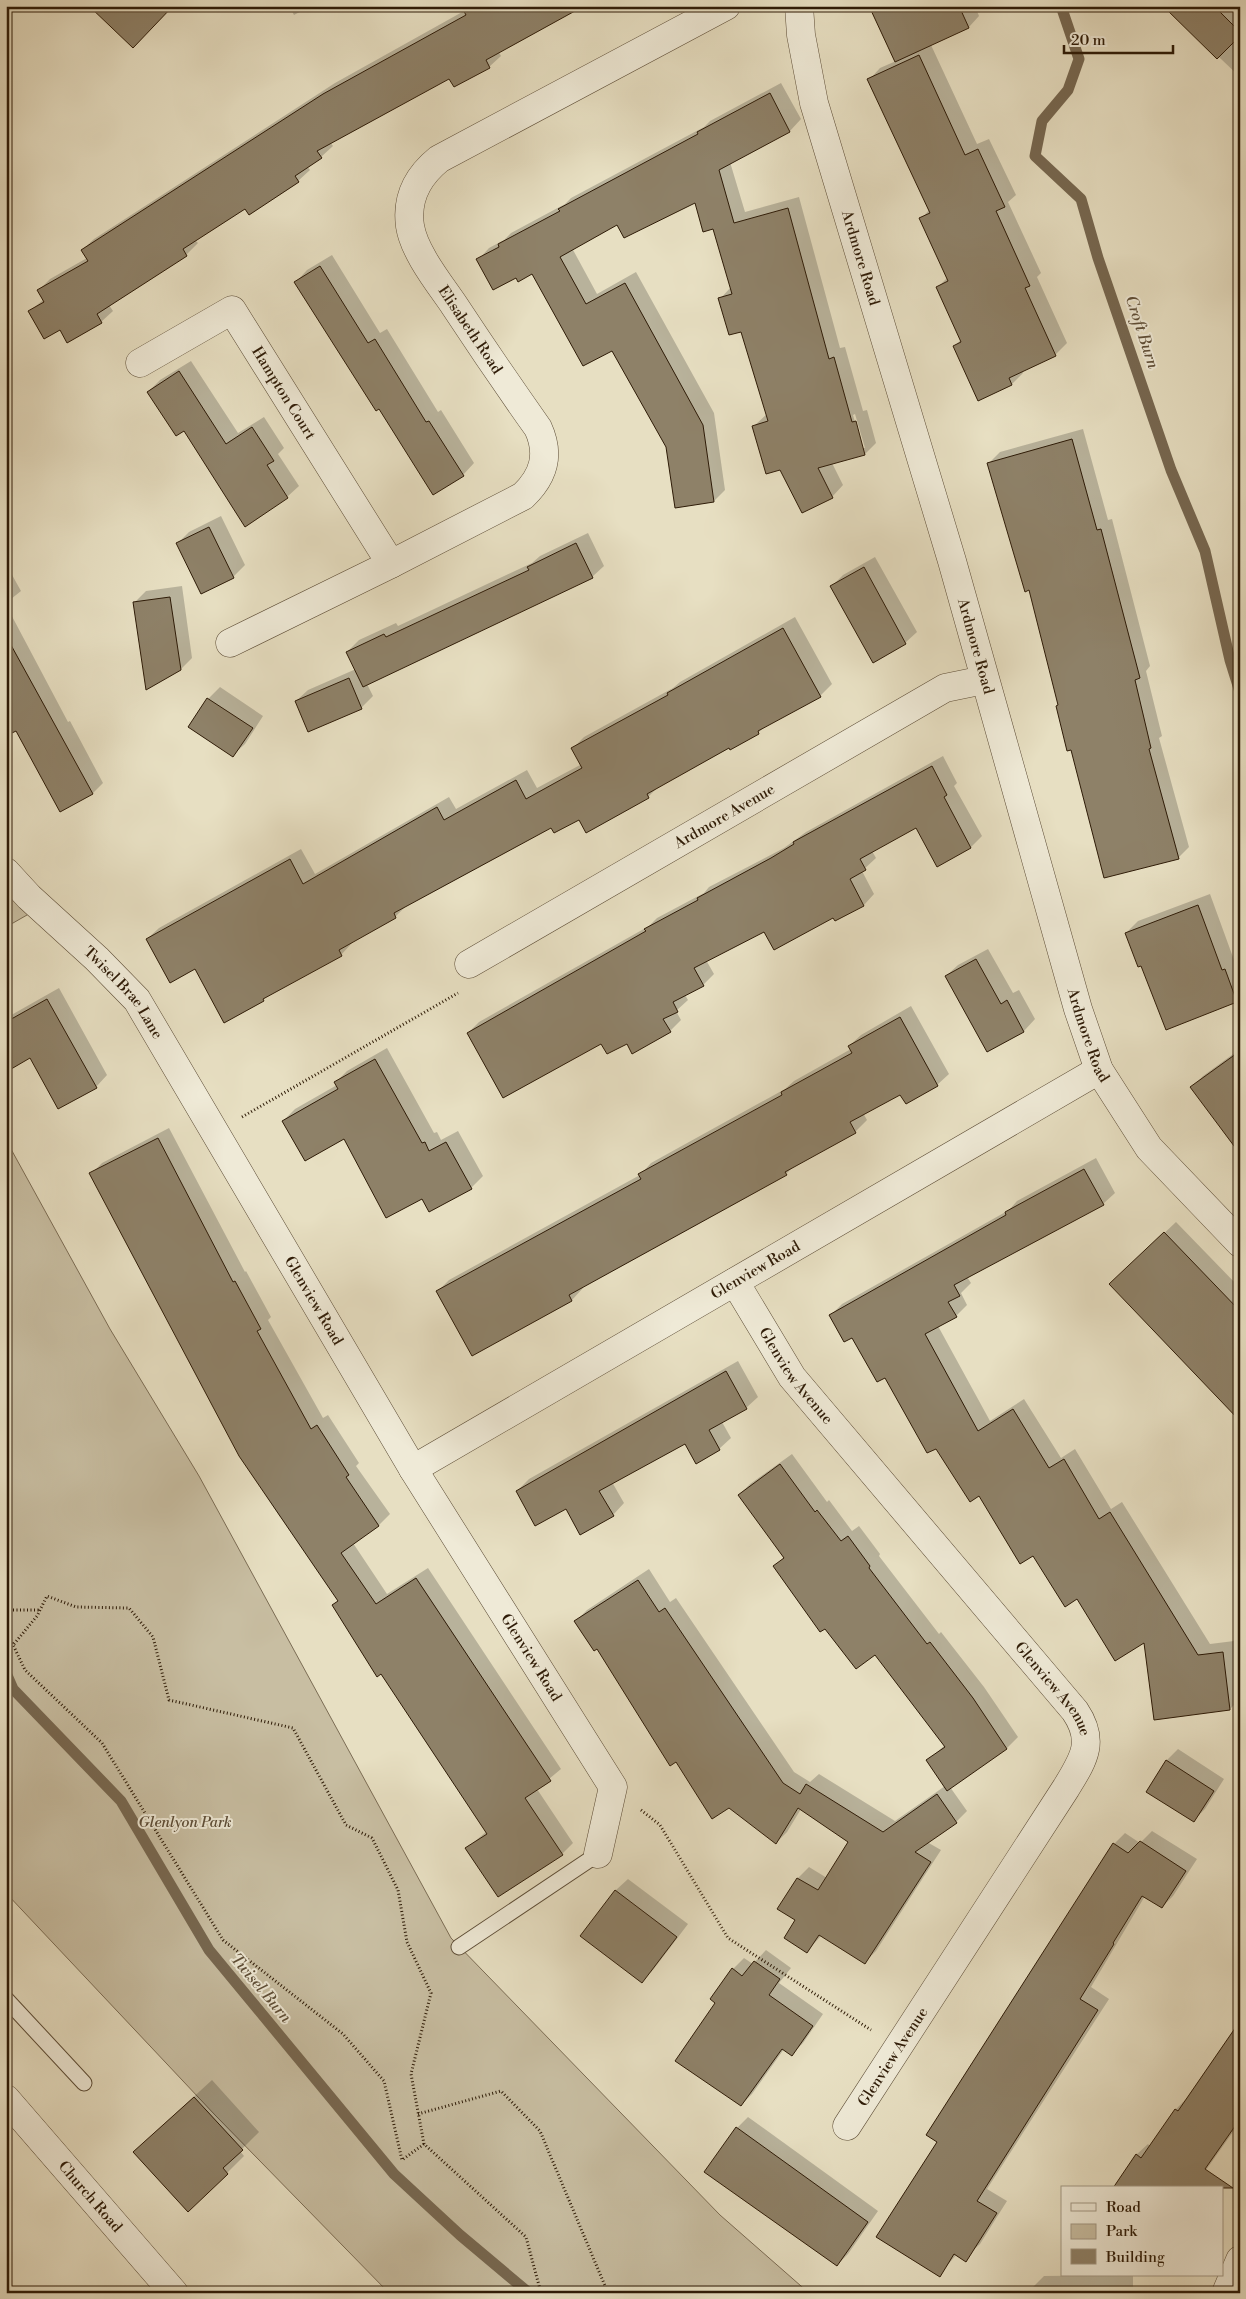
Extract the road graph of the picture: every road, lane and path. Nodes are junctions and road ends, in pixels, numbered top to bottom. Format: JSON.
{"nodes":[{"id":1,"x":726,"y":6,"type":"edge"},
{"id":2,"x":799,"y":6,"type":"edge"},
{"id":3,"x":140,"y":363,"type":"dead end"},
{"id":4,"x":390,"y":564,"type":"junction"},
{"id":5,"x":230,"y":643,"type":"dead end"},
{"id":6,"x":984,"y":680,"type":"junction"},
{"id":7,"x":6,"y":872,"type":"edge"},
{"id":8,"x":469,"y":964,"type":"joint"},
{"id":9,"x":1099,"y":1070,"type":"junction"},
{"id":10,"x":216,"y":1132,"type":"junction"},
{"id":11,"x":1240,"y":1243,"type":"edge"},
{"id":12,"x":735,"y":1282,"type":"junction"},
{"id":13,"x":413,"y":1469,"type":"junction"},
{"id":14,"x":6,"y":1610,"type":"edge"},
{"id":15,"x":39,"y":1610,"type":"junction"},
{"id":16,"x":6,"y":1630,"type":"edge"},
{"id":17,"x":14,"y":1644,"type":"junction"},
{"id":18,"x":613,"y":1787,"type":"junction"},
{"id":19,"x":598,"y":1854,"type":"joint"},
{"id":20,"x":459,"y":1947,"type":"dead end"},
{"id":21,"x":6,"y":1999,"type":"edge"},
{"id":22,"x":899,"y":2047,"type":"junction"},
{"id":23,"x":84,"y":2083,"type":"dead end"},
{"id":24,"x":6,"y":2099,"type":"edge"},
{"id":25,"x":418,"y":2114,"type":"junction"},
{"id":26,"x":847,"y":2126,"type":"dead end"},
{"id":27,"x":424,"y":2144,"type":"junction"},
{"id":28,"x":1240,"y":2260,"type":"edge"},
{"id":29,"x":174,"y":2293,"type":"edge"},
{"id":30,"x":541,"y":2293,"type":"edge"},
{"id":31,"x":608,"y":2293,"type":"edge"},
{"id":32,"x":1226,"y":2293,"type":"edge"}],
"edges":[{"from":1,"to":4,"type":"street","name":"Elisabeth Road"},
{"from":2,"to":6,"type":"street","name":"Ardmore Road"},
{"from":3,"to":4,"type":"street","name":"Hampton Court"},
{"from":4,"to":5,"type":"street","name":"Elisabeth Road"},
{"from":6,"to":8,"type":"street","name":"Ardmore Avenue"},
{"from":6,"to":9,"type":"street","name":"Ardmore Road"},
{"from":7,"to":10,"type":"street","name":"Twisel Brae Lane"},
{"from":8,"to":10,"type":"path"},
{"from":9,"to":11,"type":"street","name":"Ardmore Road"},
{"from":9,"to":12,"type":"street","name":"Glenview Road"},
{"from":10,"to":13,"type":"street","name":"Glenview Road"},
{"from":12,"to":13,"type":"street","name":"Glenview Road"},
{"from":12,"to":22,"type":"street","name":"Glenview Avenue"},
{"from":13,"to":18,"type":"street","name":"Glenview Road"},
{"from":14,"to":15,"type":"path"},
{"from":15,"to":17,"type":"path"},
{"from":15,"to":25,"type":"path"},
{"from":16,"to":17,"type":"path"},
{"from":17,"to":27,"type":"path"},
{"from":18,"to":19,"type":"street"},
{"from":18,"to":22,"type":"path"},
{"from":19,"to":20,"type":"lane"},
{"from":21,"to":23,"type":"lane"},
{"from":22,"to":26,"type":"street","name":"Glenview Avenue"},
{"from":24,"to":29,"type":"street","name":"Church Road"},
{"from":25,"to":27,"type":"path"},
{"from":25,"to":31,"type":"path"},
{"from":27,"to":30,"type":"path"},
{"from":28,"to":32,"type":"street"}]}
